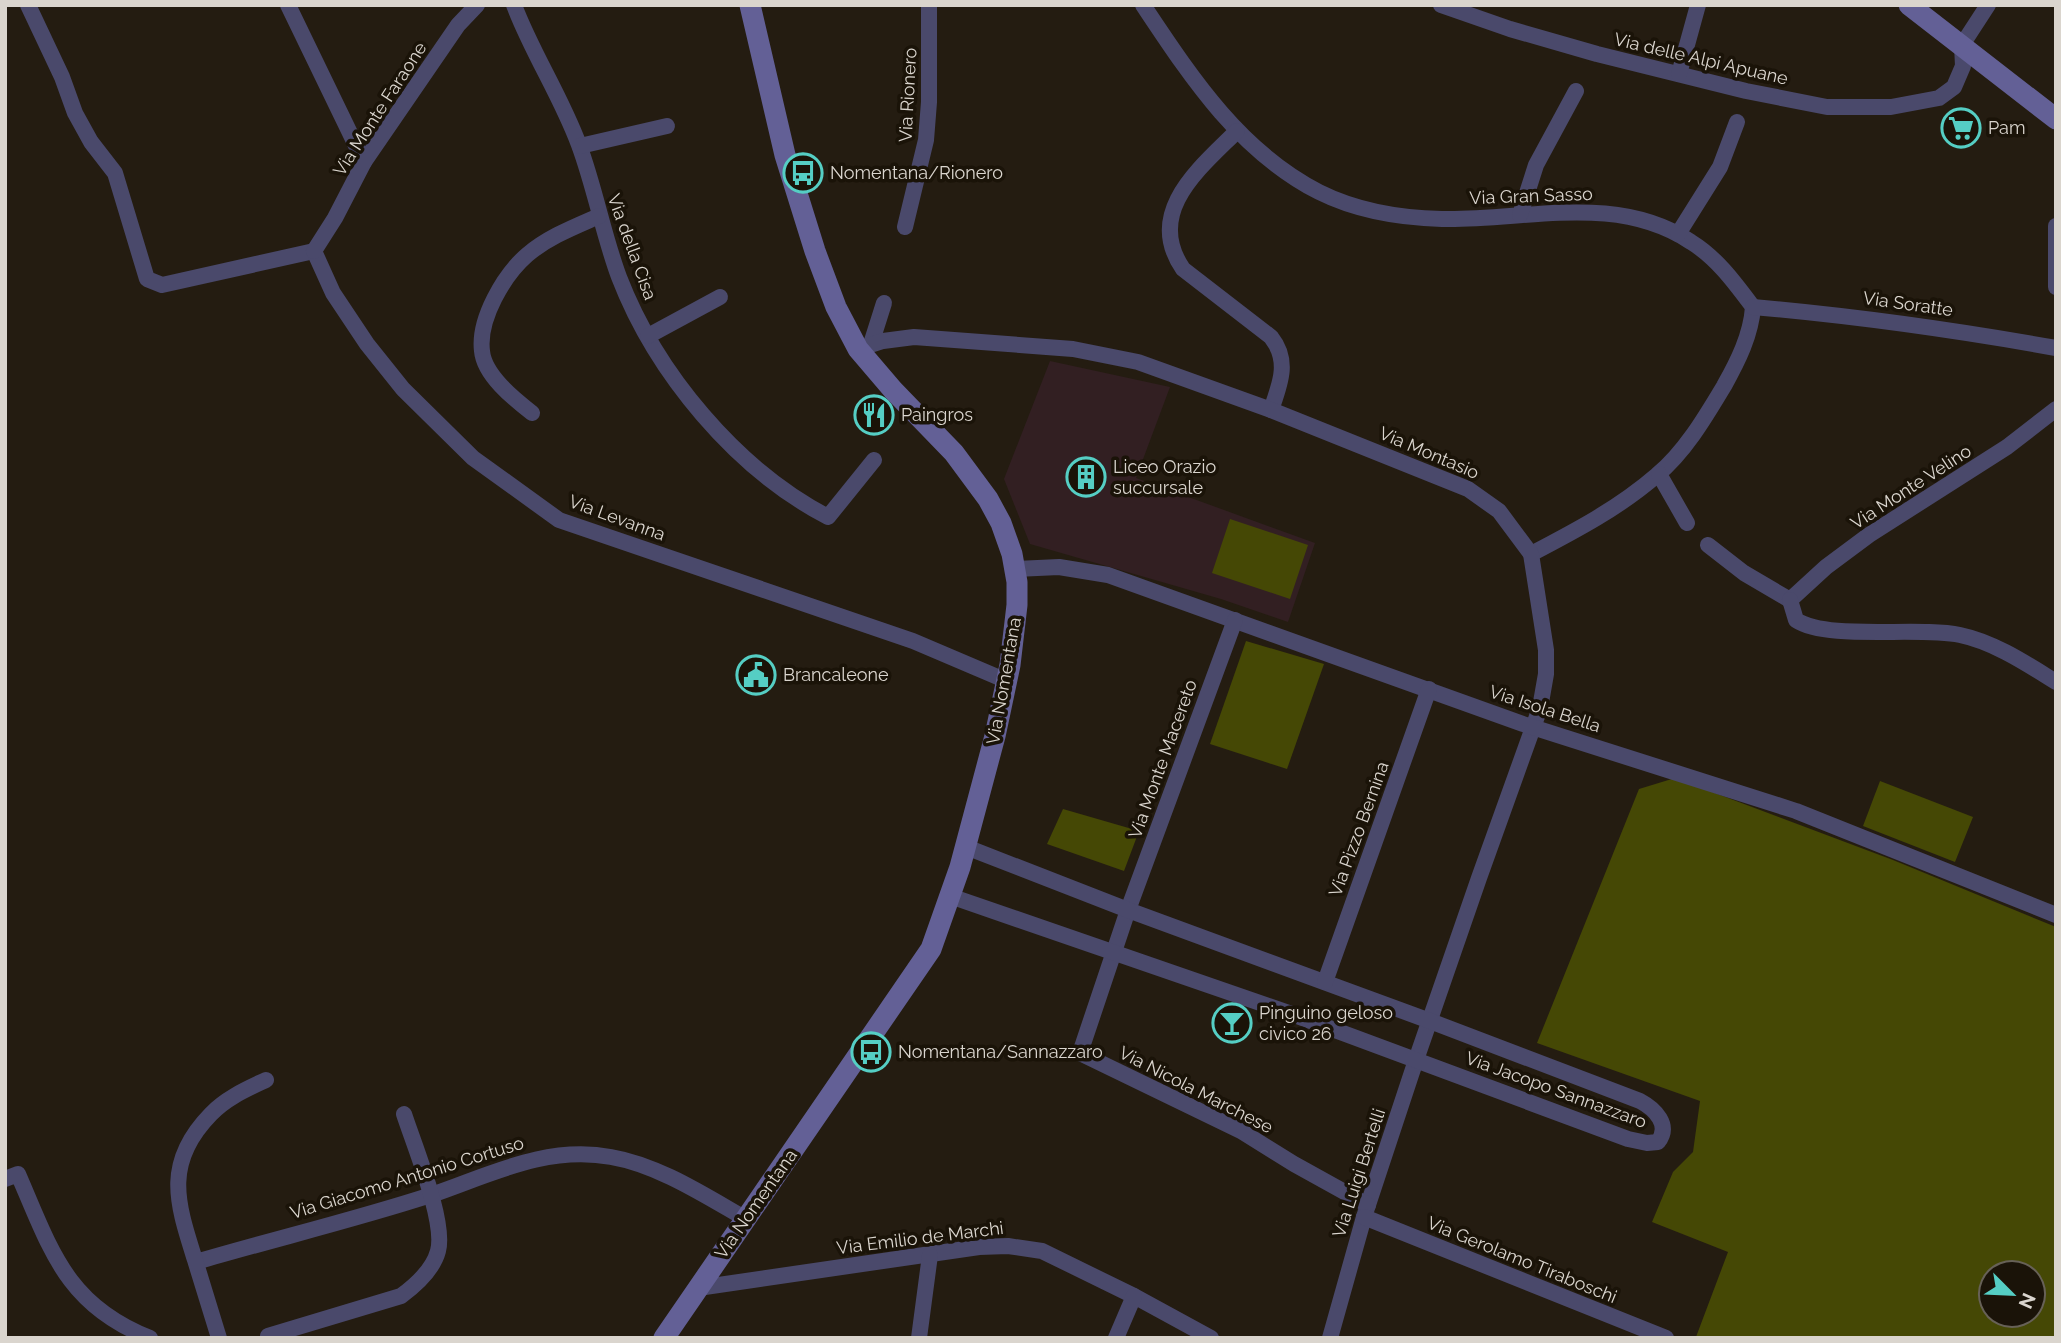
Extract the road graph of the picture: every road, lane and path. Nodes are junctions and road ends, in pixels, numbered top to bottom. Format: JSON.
{"nodes":[{"id":1,"x":27,"y":5,"type":"edge"},
{"id":2,"x":288,"y":5,"type":"edge"},
{"id":3,"x":477,"y":5,"type":"edge"},
{"id":4,"x":750,"y":5,"type":"edge"},
{"id":5,"x":929,"y":5,"type":"edge"},
{"id":6,"x":1143,"y":5,"type":"edge"},
{"id":7,"x":1441,"y":5,"type":"edge"},
{"id":8,"x":1698,"y":5,"type":"edge"},
{"id":9,"x":1909,"y":5,"type":"edge"},
{"id":10,"x":1988,"y":5,"type":"edge"},
{"id":11,"x":514,"y":7,"type":"edge"},
{"id":12,"x":1962,"y":45,"type":"junction"},
{"id":13,"x":1679,"y":74,"type":"junction"},
{"id":14,"x":1576,"y":91,"type":"dead end"},
{"id":15,"x":2056,"y":119,"type":"edge"},
{"id":16,"x":1737,"y":122,"type":"dead end"},
{"id":17,"x":667,"y":126,"type":"dead end"},
{"id":18,"x":1237,"y":131,"type":"junction"},
{"id":19,"x":580,"y":146,"type":"junction"},
{"id":20,"x":364,"y":162,"type":"junction"},
{"id":21,"x":1520,"y":215,"type":"junction"},
{"id":22,"x":599,"y":216,"type":"junction"},
{"id":23,"x":2056,"y":226,"type":"edge"},
{"id":24,"x":905,"y":227,"type":"dead end"},
{"id":25,"x":1678,"y":234,"type":"junction"},
{"id":26,"x":314,"y":251,"type":"junction"},
{"id":27,"x":2056,"y":287,"type":"edge"},
{"id":28,"x":720,"y":297,"type":"dead end"},
{"id":29,"x":884,"y":303,"type":"dead end"},
{"id":30,"x":1753,"y":307,"type":"junction"},
{"id":31,"x":648,"y":336,"type":"junction"},
{"id":32,"x":865,"y":346,"type":"junction"},
{"id":33,"x":2056,"y":348,"type":"edge"},
{"id":34,"x":1271,"y":410,"type":"junction"},
{"id":35,"x":2056,"y":410,"type":"edge"},
{"id":36,"x":532,"y":413,"type":"dead end"},
{"id":37,"x":874,"y":460,"type":"dead end"},
{"id":38,"x":1660,"y":474,"type":"junction"},
{"id":39,"x":1687,"y":523,"type":"dead end"},
{"id":40,"x":1708,"y":545,"type":"dead end"},
{"id":41,"x":1531,"y":554,"type":"junction"},
{"id":42,"x":1015,"y":569,"type":"junction"},
{"id":43,"x":1790,"y":600,"type":"junction"},
{"id":44,"x":1235,"y":620,"type":"junction"},
{"id":45,"x":1007,"y":681,"type":"junction"},
{"id":46,"x":2056,"y":682,"type":"edge"},
{"id":47,"x":1429,"y":689,"type":"junction"},
{"id":48,"x":1534,"y":727,"type":"junction"},
{"id":49,"x":966,"y":847,"type":"junction"},
{"id":50,"x":950,"y":896,"type":"junction"},
{"id":51,"x":1128,"y":910,"type":"junction"},
{"id":52,"x":2056,"y":915,"type":"edge"},
{"id":53,"x":1113,"y":953,"type":"junction"},
{"id":54,"x":1325,"y":982,"type":"junction"},
{"id":55,"x":1430,"y":1021,"type":"junction"},
{"id":56,"x":1080,"y":1053,"type":"joint"},
{"id":57,"x":1416,"y":1060,"type":"junction"},
{"id":58,"x":266,"y":1080,"type":"dead end"},
{"id":59,"x":404,"y":1114,"type":"dead end"},
{"id":60,"x":5,"y":1179,"type":"edge"},
{"id":61,"x":430,"y":1195,"type":"junction"},
{"id":62,"x":1366,"y":1211,"type":"junction"},
{"id":63,"x":746,"y":1219,"type":"junction"},
{"id":64,"x":930,"y":1255,"type":"junction"},
{"id":65,"x":196,"y":1262,"type":"junction"},
{"id":66,"x":698,"y":1288,"type":"junction"},
{"id":67,"x":1134,"y":1296,"type":"junction"},
{"id":68,"x":268,"y":1336,"type":"dead end"},
{"id":69,"x":150,"y":1338,"type":"edge"},
{"id":70,"x":219,"y":1338,"type":"edge"},
{"id":71,"x":664,"y":1338,"type":"edge"},
{"id":72,"x":919,"y":1338,"type":"edge"},
{"id":73,"x":1116,"y":1338,"type":"edge"},
{"id":74,"x":1211,"y":1338,"type":"edge"},
{"id":75,"x":1330,"y":1338,"type":"edge"},
{"id":76,"x":1666,"y":1338,"type":"edge"}],
"edges":[{"from":1,"to":26,"type":"street"},
{"from":2,"to":20,"type":"street"},
{"from":3,"to":20,"type":"street","name":"Via Monte Faraone"},
{"from":4,"to":32,"type":"main road","name":"Via Nomentana"},
{"from":5,"to":24,"type":"street","name":"Via Rionero"},
{"from":6,"to":18,"type":"street","name":"Via Gran Sasso"},
{"from":7,"to":13,"type":"street","name":"Via delle Alpi Apuane"},
{"from":8,"to":13,"type":"street"},
{"from":9,"to":12,"type":"main road"},
{"from":10,"to":12,"type":"street"},
{"from":11,"to":19,"type":"street","name":"Via della Cisa"},
{"from":12,"to":13,"type":"street","name":"Via delle Alpi Apuane"},
{"from":12,"to":15,"type":"main road"},
{"from":14,"to":21,"type":"street"},
{"from":16,"to":25,"type":"street"},
{"from":17,"to":19,"type":"street"},
{"from":18,"to":21,"type":"street","name":"Via Gran Sasso"},
{"from":18,"to":34,"type":"street"},
{"from":19,"to":22,"type":"street","name":"Via della Cisa"},
{"from":20,"to":26,"type":"street","name":"Via Monte Faraone"},
{"from":21,"to":25,"type":"street","name":"Via Gran Sasso"},
{"from":22,"to":31,"type":"street","name":"Via della Cisa"},
{"from":22,"to":36,"type":"street"},
{"from":23,"to":27,"type":"street"},
{"from":25,"to":30,"type":"street","name":"Via Gran Sasso"},
{"from":26,"to":45,"type":"street","name":"Via Levanna"},
{"from":28,"to":31,"type":"street"},
{"from":29,"to":32,"type":"street"},
{"from":30,"to":33,"type":"street","name":"Via Soratte"},
{"from":30,"to":38,"type":"street"},
{"from":31,"to":37,"type":"street","name":"Via della Cisa"},
{"from":32,"to":34,"type":"street","name":"Via Montasio"},
{"from":32,"to":42,"type":"main road","name":"Via Nomentana"},
{"from":34,"to":41,"type":"street","name":"Via Montasio"},
{"from":35,"to":43,"type":"street","name":"Via Monte Velino"},
{"from":38,"to":39,"type":"street"},
{"from":38,"to":41,"type":"street"},
{"from":40,"to":43,"type":"street"},
{"from":41,"to":48,"type":"street","name":"Via Montasio"},
{"from":42,"to":44,"type":"street","name":"Via Isola Bella"},
{"from":42,"to":45,"type":"main road","name":"Via Nomentana"},
{"from":43,"to":46,"type":"street"},
{"from":44,"to":47,"type":"street","name":"Via Isola Bella"},
{"from":44,"to":51,"type":"street","name":"Via Monte Macereto"},
{"from":45,"to":49,"type":"main road","name":"Via Nomentana"},
{"from":47,"to":48,"type":"street","name":"Via Isola Bella"},
{"from":47,"to":54,"type":"street","name":"Via Pizzo Bernina"},
{"from":48,"to":52,"type":"street","name":"Via Isola Bella"},
{"from":48,"to":55,"type":"street","name":"Via Montasio"},
{"from":49,"to":50,"type":"main road","name":"Via Nomentana"},
{"from":49,"to":51,"type":"street","name":"Via Jacopo Sannazzaro"},
{"from":50,"to":53,"type":"street","name":"Via Jacopo Sannazzaro"},
{"from":50,"to":63,"type":"main road","name":"Via Nomentana"},
{"from":51,"to":53,"type":"street","name":"Via Monte Macereto"},
{"from":51,"to":54,"type":"street","name":"Via Jacopo Sannazzaro"},
{"from":53,"to":56,"type":"street","name":"Via Monte Macereto"},
{"from":53,"to":57,"type":"street","name":"Via Jacopo Sannazzaro"},
{"from":54,"to":55,"type":"street","name":"Via Jacopo Sannazzaro"},
{"from":55,"to":57,"type":"street","name":"Via Luigi Bertelli"},
{"from":55,"to":57,"type":"street","name":"Via Jacopo Sannazzaro"},
{"from":56,"to":62,"type":"street","name":"Via Nicola Marchese"},
{"from":57,"to":62,"type":"street","name":"Via Luigi Bertelli"},
{"from":58,"to":65,"type":"street"},
{"from":59,"to":61,"type":"street"},
{"from":60,"to":69,"type":"street"},
{"from":61,"to":63,"type":"street","name":"Via Giacomo Antonio Cortuso"},
{"from":61,"to":65,"type":"street","name":"Via Giacomo Antonio Cortuso"},
{"from":61,"to":68,"type":"street"},
{"from":62,"to":75,"type":"street","name":"Via Luigi Bertelli"},
{"from":62,"to":76,"type":"street","name":"Via Gerolamo Tiraboschi"},
{"from":63,"to":66,"type":"main road","name":"Via Nomentana"},
{"from":64,"to":66,"type":"street","name":"Via Emilio de Marchi"},
{"from":64,"to":67,"type":"street","name":"Via Emilio de Marchi"},
{"from":64,"to":72,"type":"street"},
{"from":65,"to":70,"type":"street"},
{"from":66,"to":71,"type":"main road","name":"Via Nomentana"},
{"from":67,"to":73,"type":"street"},
{"from":67,"to":74,"type":"street","name":"Via Emilio de Marchi"}]}
